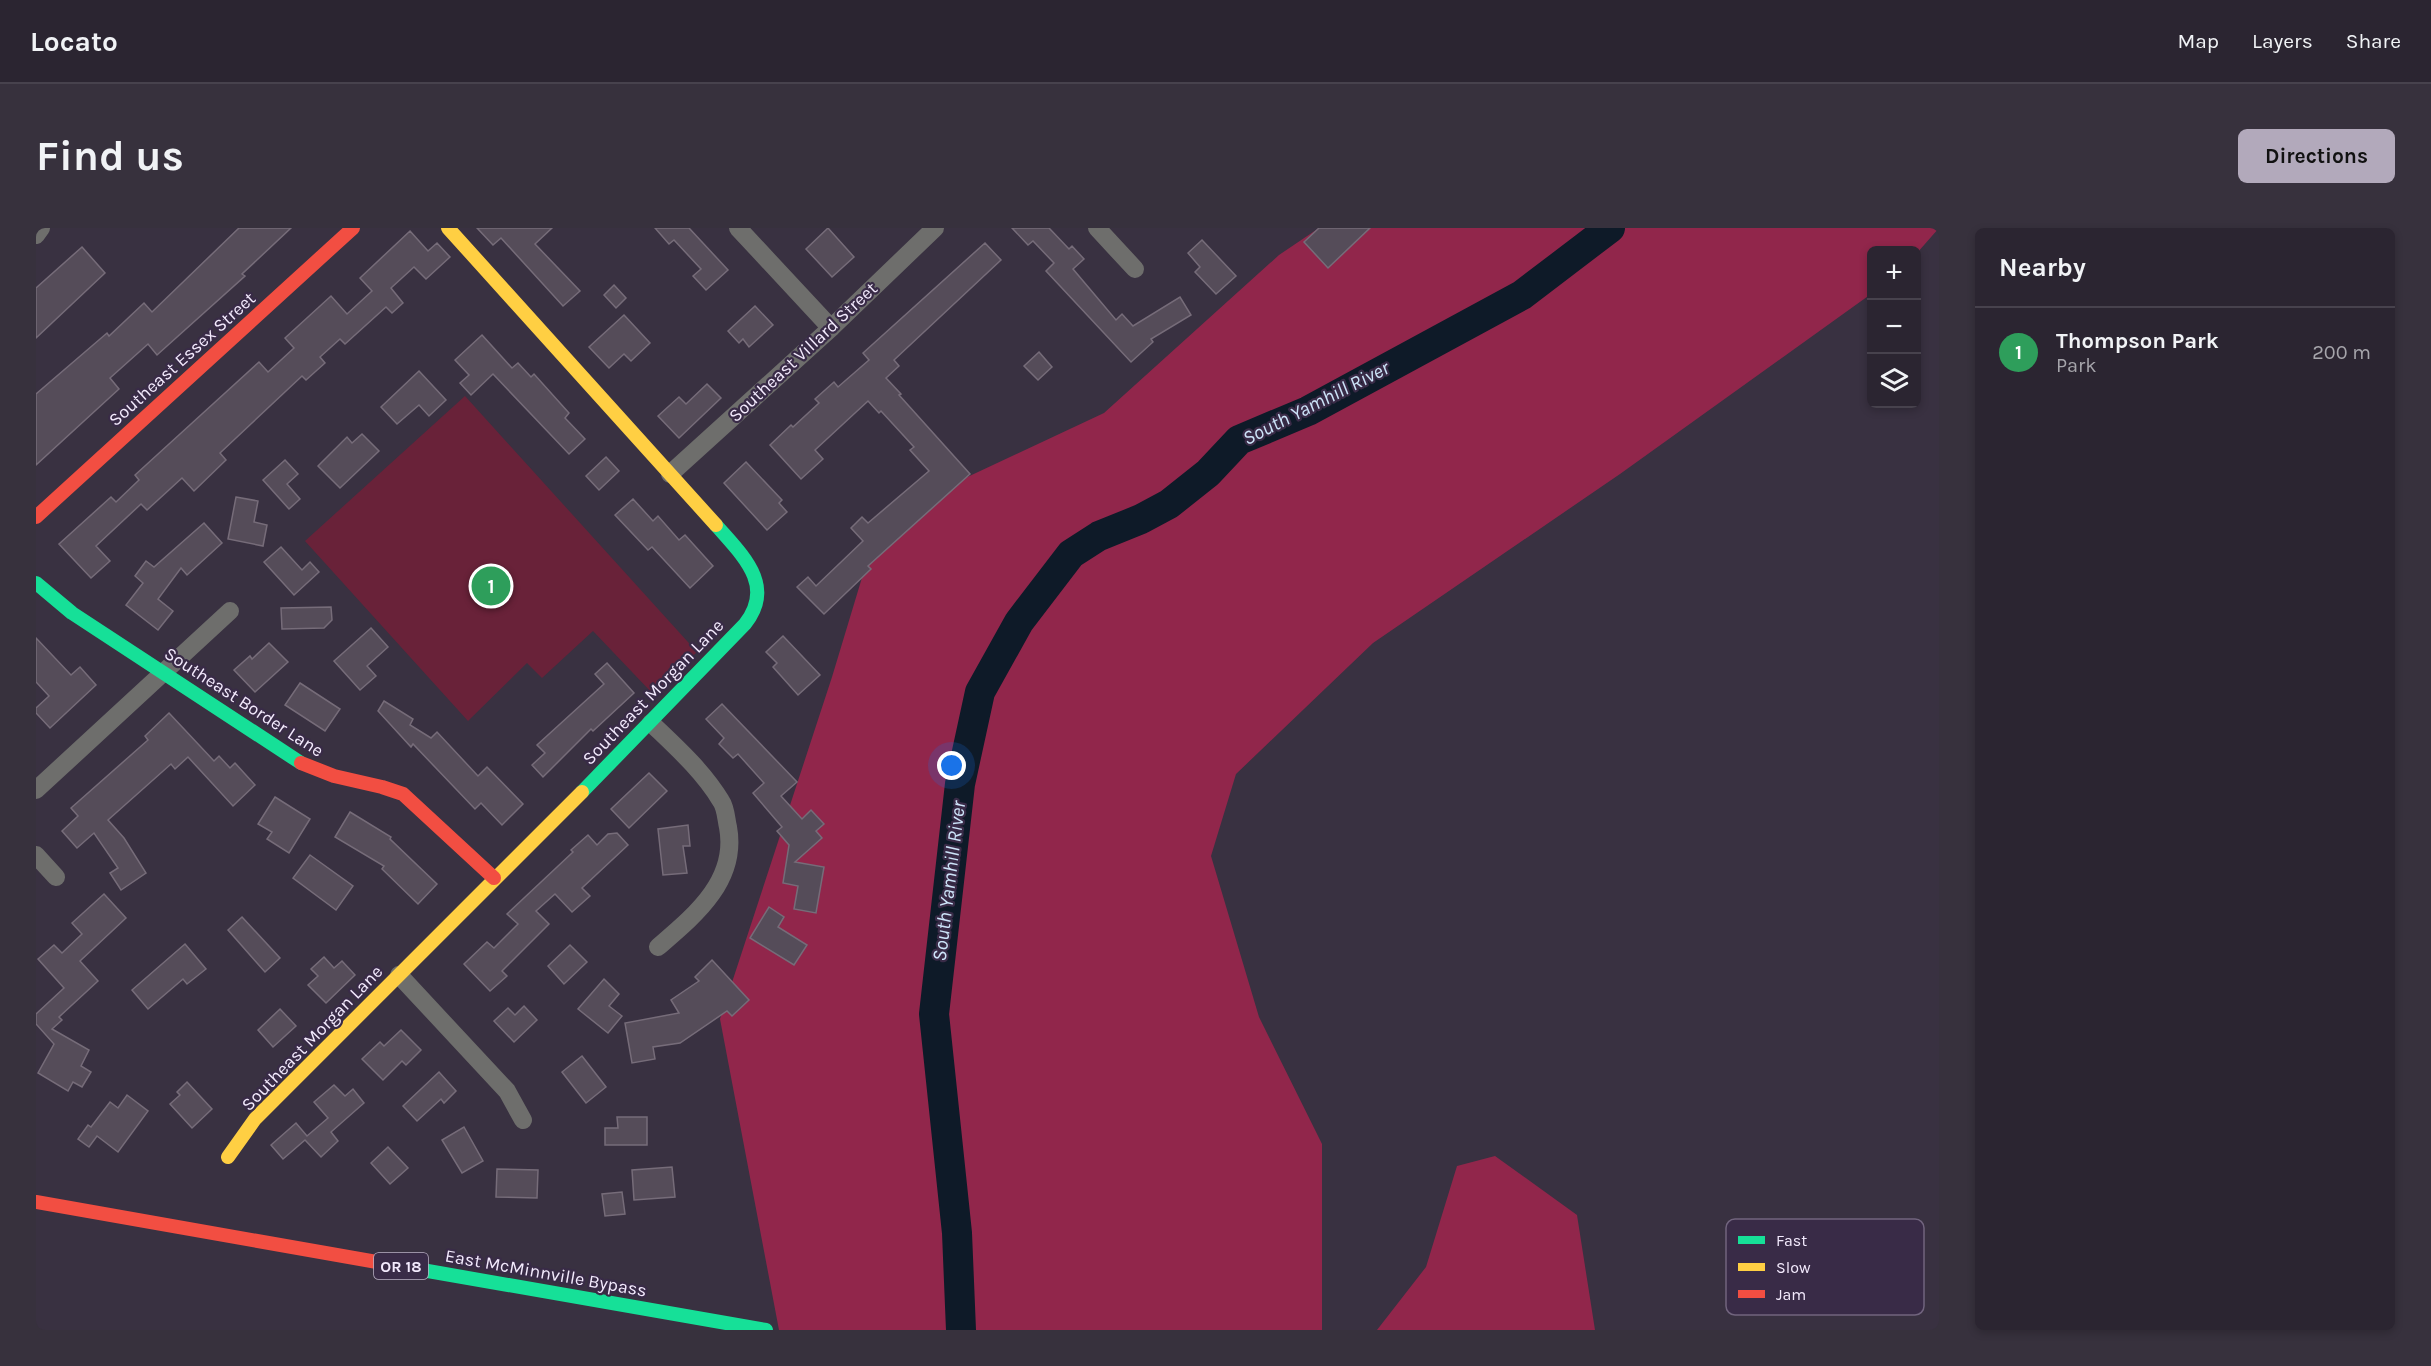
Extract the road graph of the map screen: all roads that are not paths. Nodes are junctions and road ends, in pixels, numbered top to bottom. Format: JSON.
{"nodes":[{"id":1,"x":41,"y":228,"type":"edge"},
{"id":2,"x":353,"y":228,"type":"edge"},
{"id":3,"x":448,"y":228,"type":"edge"},
{"id":4,"x":738,"y":228,"type":"edge"},
{"id":5,"x":935,"y":228,"type":"edge"},
{"id":6,"x":1097,"y":228,"type":"edge"},
{"id":7,"x":36,"y":235,"type":"edge"},
{"id":8,"x":1135,"y":268,"type":"dead end"},
{"id":9,"x":831,"y":328,"type":"junction"},
{"id":10,"x":670,"y":474,"type":"junction"},
{"id":11,"x":36,"y":517,"type":"edge"},
{"id":12,"x":36,"y":583,"type":"edge"},
{"id":13,"x":230,"y":611,"type":"dead end"},
{"id":14,"x":165,"y":672,"type":"junction"},
{"id":15,"x":651,"y":723,"type":"junction"},
{"id":16,"x":36,"y":790,"type":"edge"},
{"id":17,"x":36,"y":855,"type":"edge"},
{"id":18,"x":56,"y":877,"type":"dead end"},
{"id":19,"x":494,"y":878,"type":"junction"},
{"id":20,"x":658,"y":947,"type":"dead end"},
{"id":21,"x":399,"y":975,"type":"junction"},
{"id":22,"x":523,"y":1120,"type":"dead end"},
{"id":23,"x":228,"y":1157,"type":"dead end"},
{"id":24,"x":36,"y":1202,"type":"edge"},
{"id":25,"x":766,"y":1330,"type":"edge"}],
"edges":[{"from":1,"to":7,"type":"street"},
{"from":2,"to":11,"type":"main road","name":"Southeast Essex Street"},
{"from":3,"to":10,"type":"main road","name":"Southeast Morgan Lane"},
{"from":4,"to":9,"type":"street"},
{"from":5,"to":9,"type":"street","name":"Southeast Villard Street"},
{"from":6,"to":8,"type":"street"},
{"from":9,"to":10,"type":"street","name":"Southeast Villard Street"},
{"from":10,"to":15,"type":"main road","name":"Southeast Morgan Lane"},
{"from":12,"to":14,"type":"main road","name":"Southeast Border Lane"},
{"from":13,"to":14,"type":"street"},
{"from":14,"to":16,"type":"street"},
{"from":14,"to":19,"type":"main road","name":"Southeast Border Lane"},
{"from":15,"to":19,"type":"main road","name":"Southeast Morgan Lane"},
{"from":15,"to":20,"type":"street"},
{"from":17,"to":18,"type":"street"},
{"from":19,"to":21,"type":"main road","name":"Southeast Morgan Lane"},
{"from":21,"to":22,"type":"street"},
{"from":21,"to":23,"type":"main road","name":"Southeast Morgan Lane"},
{"from":24,"to":25,"type":"main road","name":"East McMinnville Bypass","number":"OR 18"}]}
